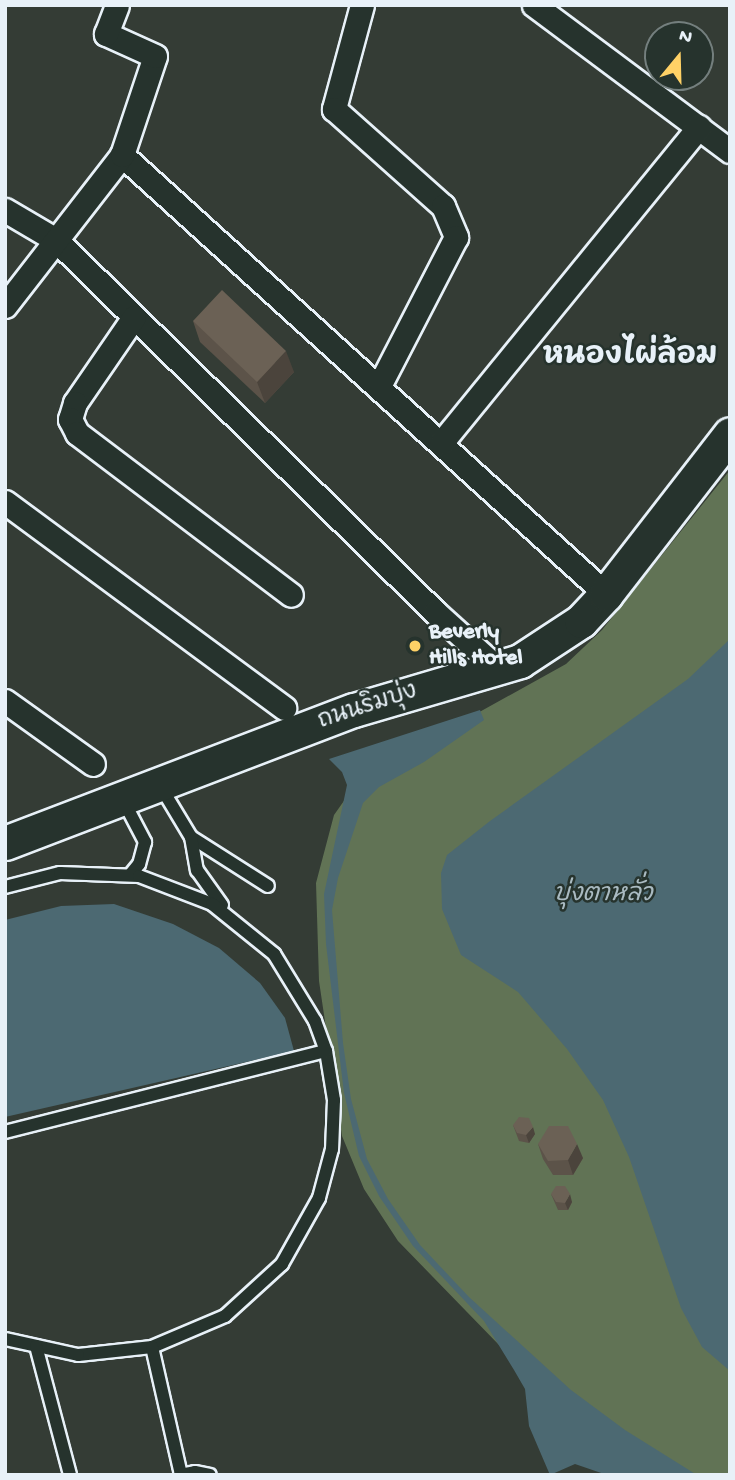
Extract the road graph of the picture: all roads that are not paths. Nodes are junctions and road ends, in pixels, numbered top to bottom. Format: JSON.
{"nodes":[{"id":1,"x":117,"y":5,"type":"edge"},
{"id":2,"x":362,"y":5,"type":"edge"},
{"id":3,"x":534,"y":5,"type":"edge"},
{"id":4,"x":699,"y":127,"type":"junction"},
{"id":5,"x":730,"y":151,"type":"edge"},
{"id":6,"x":121,"y":155,"type":"junction"},
{"id":7,"x":5,"y":211,"type":"edge"},
{"id":8,"x":55,"y":240,"type":"junction"},
{"id":9,"x":5,"y":306,"type":"edge"},
{"id":10,"x":134,"y":317,"type":"junction"},
{"id":11,"x":379,"y":386,"type":"junction"},
{"id":12,"x":730,"y":434,"type":"edge"},
{"id":13,"x":441,"y":443,"type":"junction"},
{"id":14,"x":5,"y":502,"type":"edge"},
{"id":15,"x":606,"y":594,"type":"junction"},
{"id":16,"x":291,"y":595,"type":"dead end"},
{"id":17,"x":497,"y":668,"type":"junction"},
{"id":18,"x":5,"y":701,"type":"edge"},
{"id":19,"x":284,"y":708,"type":"dead end"},
{"id":20,"x":93,"y":764,"type":"dead end"},
{"id":21,"x":159,"y":784,"type":"junction"},
{"id":22,"x":122,"y":798,"type":"junction"},
{"id":23,"x":191,"y":837,"type":"junction"},
{"id":24,"x":5,"y":843,"type":"edge"},
{"id":25,"x":130,"y":875,"type":"junction"},
{"id":26,"x":268,"y":886,"type":"dead end"},
{"id":27,"x":5,"y":887,"type":"edge"},
{"id":28,"x":257,"y":940,"type":"junction"},
{"id":29,"x":326,"y":1051,"type":"junction"},
{"id":30,"x":5,"y":1132,"type":"edge"},
{"id":31,"x":5,"y":1339,"type":"edge"},
{"id":32,"x":36,"y":1346,"type":"junction"},
{"id":33,"x":152,"y":1347,"type":"junction"},
{"id":34,"x":70,"y":1475,"type":"edge"},
{"id":35,"x":181,"y":1475,"type":"edge"},
{"id":36,"x":210,"y":1475,"type":"edge"}],
"edges":[{"from":1,"to":6,"type":"street"},
{"from":2,"to":11,"type":"street"},
{"from":3,"to":4,"type":"street"},
{"from":4,"to":5,"type":"street"},
{"from":4,"to":13,"type":"street"},
{"from":6,"to":8,"type":"street"},
{"from":6,"to":11,"type":"street"},
{"from":7,"to":8,"type":"street"},
{"from":8,"to":9,"type":"street"},
{"from":8,"to":10,"type":"street"},
{"from":10,"to":16,"type":"street"},
{"from":10,"to":17,"type":"street"},
{"from":11,"to":13,"type":"street"},
{"from":12,"to":15,"type":"main road","name":"ถนนริมบุ่ง"},
{"from":13,"to":15,"type":"street"},
{"from":14,"to":19,"type":"street"},
{"from":15,"to":17,"type":"main road","name":"ถนนริมบุ่ง"},
{"from":17,"to":21,"type":"main road","name":"ถนนริมบุ่ง"},
{"from":18,"to":20,"type":"street"},
{"from":21,"to":22,"type":"main road","name":"ถนนริมบุ่ง"},
{"from":21,"to":23,"type":"lane"},
{"from":22,"to":24,"type":"main road","name":"ถนนริมบุ่ง"},
{"from":22,"to":25,"type":"lane"},
{"from":23,"to":26,"type":"lane"},
{"from":23,"to":28,"type":"lane"},
{"from":25,"to":27,"type":"lane"},
{"from":25,"to":28,"type":"lane"},
{"from":28,"to":29,"type":"lane"},
{"from":29,"to":30,"type":"lane"},
{"from":29,"to":33,"type":"lane"},
{"from":31,"to":32,"type":"lane"},
{"from":32,"to":33,"type":"lane"},
{"from":32,"to":34,"type":"lane"},
{"from":33,"to":35,"type":"lane"},
{"from":35,"to":36,"type":"lane"}]}
